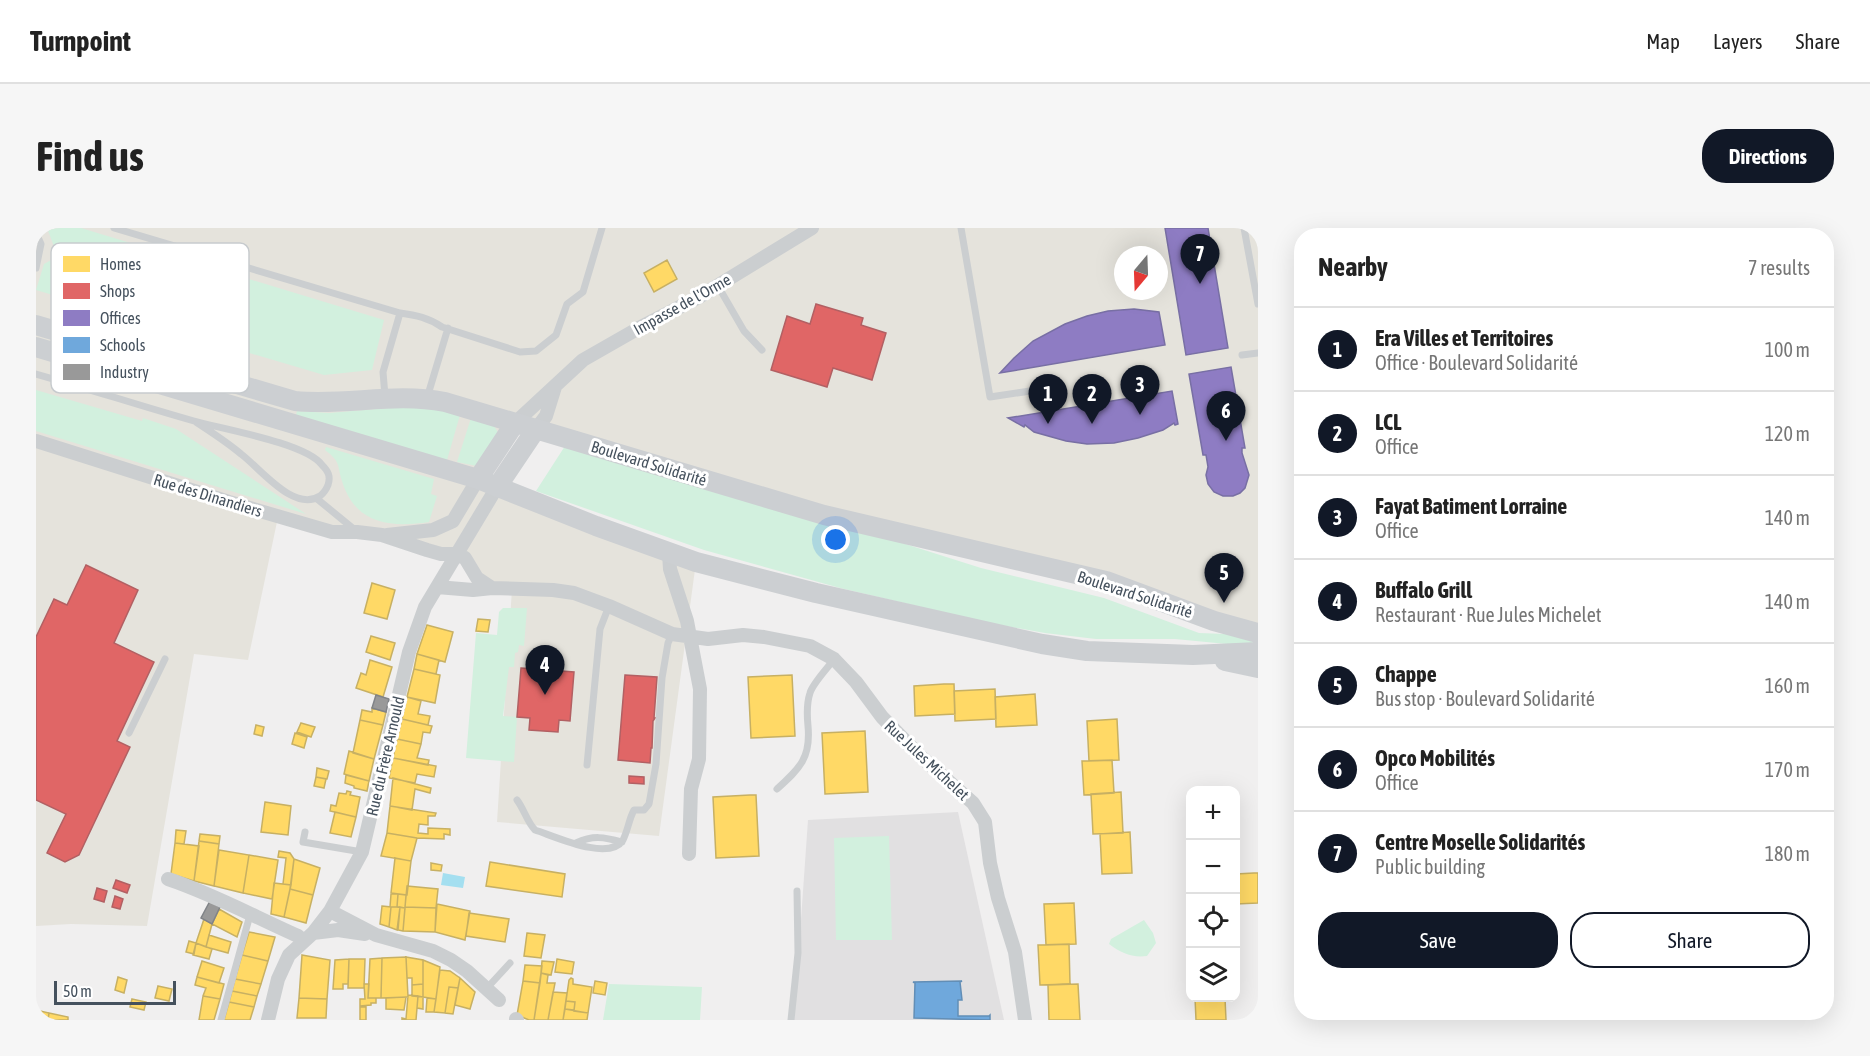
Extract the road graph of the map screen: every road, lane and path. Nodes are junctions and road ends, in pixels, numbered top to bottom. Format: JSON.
{"nodes":[{"id":1,"x":114,"y":228,"type":"edge"},
{"id":2,"x":602,"y":228,"type":"edge"},
{"id":3,"x":812,"y":228,"type":"edge"},
{"id":4,"x":961,"y":228,"type":"edge"},
{"id":5,"x":1244,"y":228,"type":"edge"},
{"id":6,"x":36,"y":233,"type":"edge"},
{"id":7,"x":165,"y":243,"type":"edge"},
{"id":8,"x":36,"y":268,"type":"edge"},
{"id":9,"x":249,"y":268,"type":"edge"},
{"id":10,"x":717,"y":286,"type":"junction"},
{"id":11,"x":1258,"y":304,"type":"edge"},
{"id":12,"x":402,"y":313,"type":"junction"},
{"id":13,"x":36,"y":325,"type":"edge"},
{"id":14,"x":448,"y":328,"type":"junction"},
{"id":15,"x":51,"y":329,"type":"edge"},
{"id":16,"x":36,"y":347,"type":"edge"},
{"id":17,"x":762,"y":350,"type":"dead end"},
{"id":18,"x":51,"y":352,"type":"edge"},
{"id":19,"x":1258,"y":353,"type":"edge"},
{"id":20,"x":1242,"y":356,"type":"dead end"},
{"id":21,"x":36,"y":374,"type":"edge"},
{"id":22,"x":51,"y":378,"type":"edge"},
{"id":23,"x":556,"y":385,"type":"junction"},
{"id":24,"x":249,"y":388,"type":"edge"},
{"id":25,"x":1050,"y":388,"type":"dead end"},
{"id":26,"x":99,"y":393,"type":"edge"},
{"id":27,"x":189,"y":393,"type":"edge"},
{"id":28,"x":385,"y":398,"type":"junction"},
{"id":29,"x":426,"y":398,"type":"junction"},
{"id":30,"x":196,"y":422,"type":"junction"},
{"id":31,"x":515,"y":423,"type":"junction"},
{"id":32,"x":536,"y":429,"type":"junction"},
{"id":33,"x":36,"y":441,"type":"edge"},
{"id":34,"x":478,"y":480,"type":"junction"},
{"id":35,"x":497,"y":487,"type":"junction"},
{"id":36,"x":316,"y":498,"type":"junction"},
{"id":37,"x":357,"y":532,"type":"junction"},
{"id":38,"x":382,"y":535,"type":"junction"},
{"id":39,"x":669,"y":553,"type":"junction"},
{"id":40,"x":456,"y":554,"type":"junction"},
{"id":41,"x":437,"y":586,"type":"junction"},
{"id":42,"x":492,"y":588,"type":"junction"},
{"id":43,"x":609,"y":606,"type":"junction"},
{"id":44,"x":1258,"y":633,"type":"edge"},
{"id":45,"x":672,"y":634,"type":"junction"},
{"id":46,"x":689,"y":637,"type":"junction"},
{"id":47,"x":1258,"y":652,"type":"edge"},
{"id":48,"x":1193,"y":655,"type":"junction"},
{"id":49,"x":165,"y":659,"type":"dead end"},
{"id":50,"x":834,"y":659,"type":"junction"},
{"id":51,"x":1258,"y":668,"type":"edge"},
{"id":52,"x":129,"y":733,"type":"dead end"},
{"id":53,"x":587,"y":765,"type":"dead end"},
{"id":54,"x":777,"y":789,"type":"dead end"},
{"id":55,"x":517,"y":800,"type":"dead end"},
{"id":56,"x":304,"y":832,"type":"dead end"},
{"id":57,"x":622,"y":842,"type":"junction"},
{"id":58,"x":576,"y":843,"type":"junction"},
{"id":59,"x":362,"y":852,"type":"junction"},
{"id":60,"x":689,"y":854,"type":"dead end"},
{"id":61,"x":168,"y":879,"type":"dead end"},
{"id":62,"x":797,"y":891,"type":"dead end"},
{"id":63,"x":330,"y":911,"type":"junction"},
{"id":64,"x":250,"y":915,"type":"junction"},
{"id":65,"x":376,"y":935,"type":"junction"},
{"id":66,"x":308,"y":937,"type":"junction"},
{"id":67,"x":510,"y":963,"type":"dead end"},
{"id":68,"x":487,"y":988,"type":"junction"},
{"id":69,"x":499,"y":1000,"type":"dead end"},
{"id":70,"x":221,"y":1020,"type":"edge"},
{"id":71,"x":268,"y":1020,"type":"edge"},
{"id":72,"x":790,"y":1020,"type":"edge"},
{"id":73,"x":1025,"y":1020,"type":"edge"}],
"edges":[{"from":1,"to":7,"type":"lane"},
{"from":2,"to":14,"type":"lane"},
{"from":3,"to":10,"type":"street","name":"Impasse de l'Orme"},
{"from":4,"to":25,"type":"lane"},
{"from":5,"to":11,"type":"lane"},
{"from":6,"to":8,"type":"lane"},
{"from":9,"to":12,"type":"lane"},
{"from":10,"to":17,"type":"lane"},
{"from":10,"to":23,"type":"street","name":"Impasse de l'Orme"},
{"from":12,"to":14,"type":"lane"},
{"from":12,"to":28,"type":"lane"},
{"from":13,"to":15,"type":"main road","name":"Boulevard Solidarité"},
{"from":14,"to":29,"type":"lane"},
{"from":16,"to":18,"type":"main road"},
{"from":19,"to":20,"type":"lane"},
{"from":21,"to":22,"type":"lane"},
{"from":23,"to":31,"type":"street","name":"Impasse de l'Orme"},
{"from":23,"to":32,"type":"street"},
{"from":24,"to":28,"type":"main road","name":"Boulevard Solidarité"},
{"from":26,"to":30,"type":"lane"},
{"from":27,"to":34,"type":"main road"},
{"from":28,"to":29,"type":"main road","name":"Boulevard Solidarité"},
{"from":29,"to":31,"type":"main road","name":"Boulevard Solidarité"},
{"from":30,"to":36,"type":"lane"},
{"from":30,"to":36,"type":"lane"},
{"from":31,"to":32,"type":"main road","name":"Boulevard Solidarité"},
{"from":31,"to":34,"type":"main road"},
{"from":32,"to":35,"type":"main road"},
{"from":32,"to":44,"type":"main road","name":"Boulevard Solidarité"},
{"from":33,"to":37,"type":"street","name":"Rue des Dinandiers"},
{"from":34,"to":35,"type":"main road"},
{"from":34,"to":38,"type":"street","name":"Rue des Dinandiers"},
{"from":35,"to":39,"type":"main road"},
{"from":35,"to":40,"type":"street","name":"Rue du Frère Arnould"},
{"from":36,"to":37,"type":"lane"},
{"from":37,"to":38,"type":"street","name":"Rue des Dinandiers"},
{"from":38,"to":40,"type":"street","name":"Rue des Dinandiers"},
{"from":39,"to":46,"type":"street"},
{"from":39,"to":48,"type":"main road"},
{"from":40,"to":41,"type":"street","name":"Rue du Frère Arnould"},
{"from":40,"to":42,"type":"street"},
{"from":41,"to":42,"type":"street","name":"Rue Jules Michelet"},
{"from":41,"to":59,"type":"street","name":"Rue du Frère Arnould"},
{"from":42,"to":43,"type":"street","name":"Rue Jules Michelet"},
{"from":43,"to":45,"type":"street","name":"Rue Jules Michelet"},
{"from":43,"to":53,"type":"lane"},
{"from":45,"to":46,"type":"street","name":"Rue Jules Michelet"},
{"from":45,"to":57,"type":"lane"},
{"from":46,"to":50,"type":"street","name":"Rue Jules Michelet"},
{"from":46,"to":60,"type":"street"},
{"from":47,"to":48,"type":"main road"},
{"from":48,"to":51,"type":"main road"},
{"from":49,"to":52,"type":"lane"},
{"from":50,"to":54,"type":"lane"},
{"from":50,"to":73,"type":"street","name":"Rue Jules Michelet"},
{"from":55,"to":58,"type":"lane"},
{"from":56,"to":59,"type":"lane"},
{"from":57,"to":58,"type":"lane"},
{"from":57,"to":58,"type":"lane"},
{"from":59,"to":63,"type":"street","name":"Rue du Frère Arnould"},
{"from":61,"to":64,"type":"street"},
{"from":62,"to":72,"type":"lane"},
{"from":63,"to":65,"type":"street"},
{"from":63,"to":66,"type":"street","name":"Rue du Frère Arnould"},
{"from":64,"to":66,"type":"street"},
{"from":64,"to":70,"type":"lane"},
{"from":65,"to":66,"type":"street"},
{"from":65,"to":68,"type":"street"},
{"from":66,"to":71,"type":"street","name":"Rue du Frère Arnould"},
{"from":67,"to":68,"type":"lane"},
{"from":68,"to":69,"type":"street"}]}
